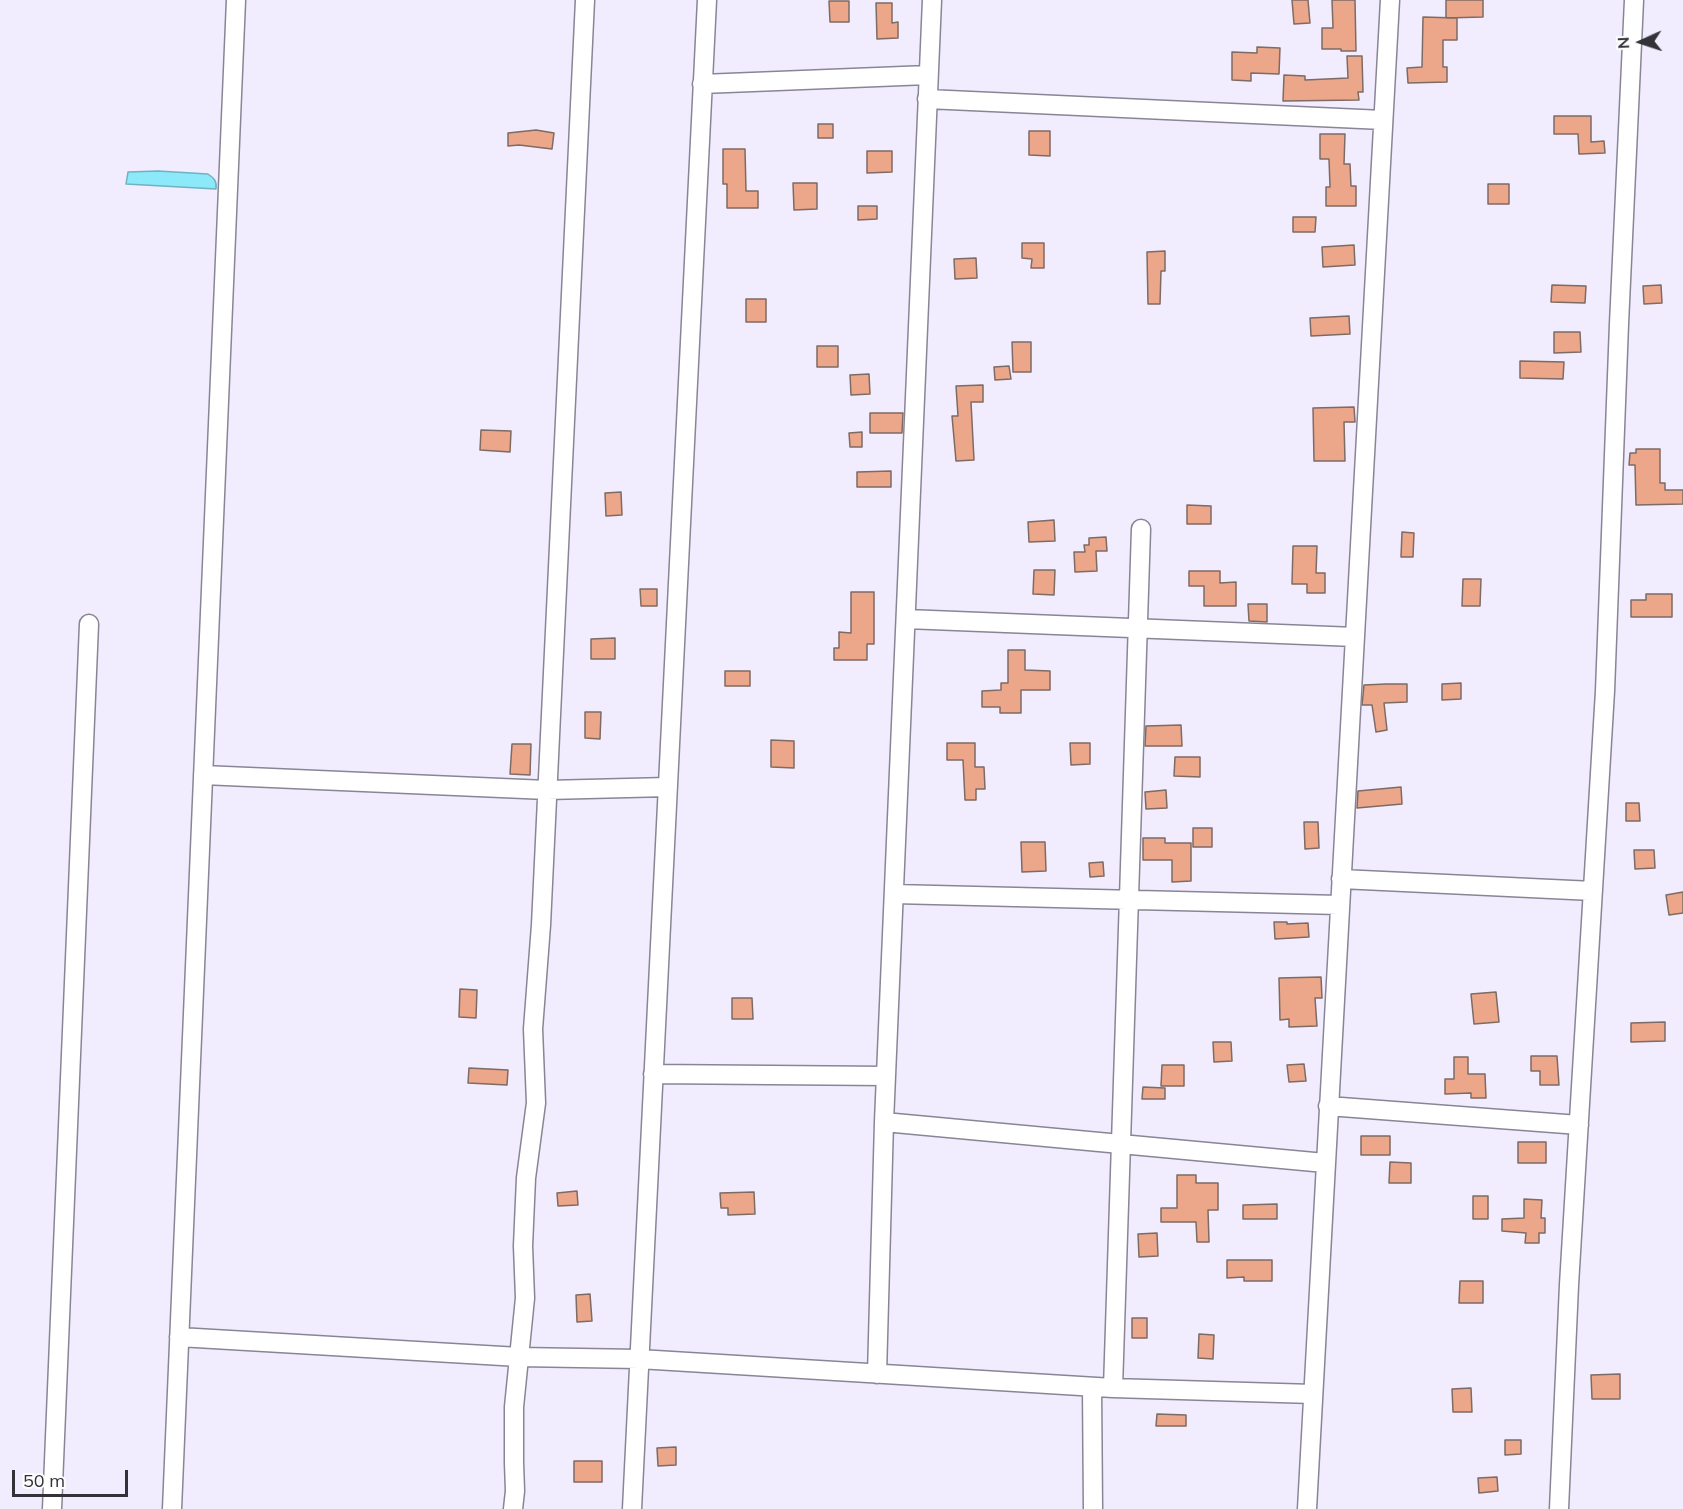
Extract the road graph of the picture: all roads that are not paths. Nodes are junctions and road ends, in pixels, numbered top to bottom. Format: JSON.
{"nodes":[{"id":1,"x":236,"y":0,"type":"edge"},
{"id":2,"x":585,"y":0,"type":"edge"},
{"id":3,"x":707,"y":0,"type":"edge"},
{"id":4,"x":932,"y":0,"type":"edge"},
{"id":5,"x":1390,"y":0,"type":"edge"},
{"id":6,"x":1634,"y":0,"type":"edge"},
{"id":7,"x":928,"y":75,"type":"junction"},
{"id":8,"x":702,"y":84,"type":"junction"},
{"id":9,"x":927,"y":99,"type":"junction"},
{"id":10,"x":1383,"y":120,"type":"junction"},
{"id":11,"x":1141,"y":529,"type":"dead end"},
{"id":12,"x":906,"y":619,"type":"junction"},
{"id":13,"x":89,"y":624,"type":"dead end"},
{"id":14,"x":1138,"y":628,"type":"junction"},
{"id":15,"x":1354,"y":637,"type":"junction"},
{"id":16,"x":203,"y":775,"type":"junction"},
{"id":17,"x":668,"y":787,"type":"junction"},
{"id":18,"x":547,"y":790,"type":"junction"},
{"id":19,"x":1341,"y":879,"type":"junction"},
{"id":20,"x":1593,"y":891,"type":"junction"},
{"id":21,"x":894,"y":894,"type":"junction"},
{"id":22,"x":1129,"y":900,"type":"junction"},
{"id":23,"x":1339,"y":905,"type":"junction"},
{"id":24,"x":653,"y":1074,"type":"junction"},
{"id":25,"x":886,"y":1076,"type":"junction"},
{"id":26,"x":1328,"y":1106,"type":"junction"},
{"id":27,"x":884,"y":1122,"type":"junction"},
{"id":28,"x":1579,"y":1125,"type":"junction"},
{"id":29,"x":1121,"y":1144,"type":"junction"},
{"id":30,"x":1325,"y":1163,"type":"junction"},
{"id":31,"x":179,"y":1337,"type":"junction"},
{"id":32,"x":519,"y":1357,"type":"junction"},
{"id":33,"x":639,"y":1359,"type":"junction"},
{"id":34,"x":877,"y":1374,"type":"junction"},
{"id":35,"x":1092,"y":1387,"type":"junction"},
{"id":36,"x":1113,"y":1388,"type":"junction"},
{"id":37,"x":1313,"y":1394,"type":"junction"},
{"id":38,"x":52,"y":1509,"type":"edge"},
{"id":39,"x":172,"y":1509,"type":"edge"},
{"id":40,"x":513,"y":1509,"type":"edge"},
{"id":41,"x":632,"y":1509,"type":"edge"},
{"id":42,"x":1093,"y":1509,"type":"edge"},
{"id":43,"x":1307,"y":1509,"type":"edge"},
{"id":44,"x":1559,"y":1509,"type":"edge"}],
"edges":[{"from":1,"to":16,"type":"street"},
{"from":2,"to":18,"type":"street"},
{"from":3,"to":8,"type":"street"},
{"from":4,"to":7,"type":"street"},
{"from":5,"to":10,"type":"street"},
{"from":6,"to":20,"type":"street"},
{"from":7,"to":8,"type":"street"},
{"from":7,"to":9,"type":"street"},
{"from":8,"to":17,"type":"street"},
{"from":9,"to":10,"type":"street"},
{"from":9,"to":12,"type":"street"},
{"from":10,"to":15,"type":"street"},
{"from":11,"to":14,"type":"street"},
{"from":12,"to":14,"type":"street"},
{"from":12,"to":21,"type":"street"},
{"from":13,"to":38,"type":"street"},
{"from":14,"to":15,"type":"street"},
{"from":14,"to":22,"type":"street"},
{"from":15,"to":19,"type":"street"},
{"from":16,"to":18,"type":"street"},
{"from":16,"to":31,"type":"street"},
{"from":17,"to":18,"type":"street"},
{"from":17,"to":24,"type":"street"},
{"from":18,"to":32,"type":"street"},
{"from":19,"to":20,"type":"street"},
{"from":19,"to":23,"type":"street"},
{"from":20,"to":28,"type":"street"},
{"from":21,"to":22,"type":"street"},
{"from":21,"to":25,"type":"street"},
{"from":22,"to":23,"type":"street"},
{"from":22,"to":29,"type":"street"},
{"from":23,"to":26,"type":"street"},
{"from":24,"to":25,"type":"street"},
{"from":24,"to":33,"type":"street"},
{"from":25,"to":27,"type":"street"},
{"from":26,"to":28,"type":"street"},
{"from":26,"to":30,"type":"street"},
{"from":27,"to":29,"type":"street"},
{"from":27,"to":34,"type":"street"},
{"from":28,"to":44,"type":"street"},
{"from":29,"to":30,"type":"street"},
{"from":29,"to":36,"type":"street"},
{"from":30,"to":37,"type":"street"},
{"from":31,"to":32,"type":"street"},
{"from":31,"to":39,"type":"street"},
{"from":32,"to":33,"type":"street"},
{"from":32,"to":40,"type":"street"},
{"from":33,"to":34,"type":"street"},
{"from":33,"to":41,"type":"street"},
{"from":34,"to":35,"type":"street"},
{"from":35,"to":36,"type":"street"},
{"from":35,"to":42,"type":"street"},
{"from":36,"to":37,"type":"street"},
{"from":37,"to":43,"type":"street"}]}
